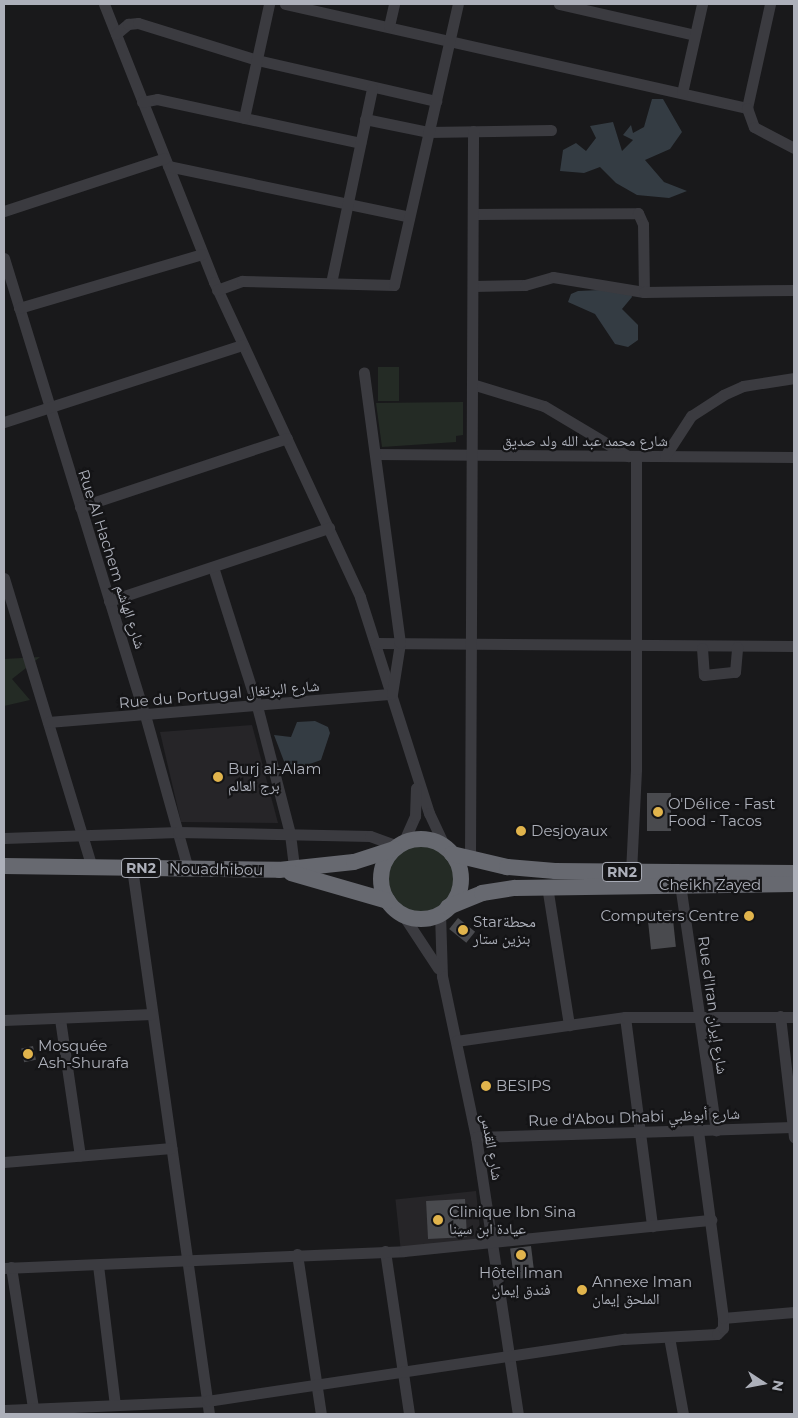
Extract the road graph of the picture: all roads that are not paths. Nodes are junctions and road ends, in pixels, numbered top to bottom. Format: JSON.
{"nodes":[{"id":1,"x":104,"y":4,"type":"edge"},
{"id":2,"x":269,"y":4,"type":"edge"},
{"id":3,"x":285,"y":4,"type":"edge"},
{"id":4,"x":394,"y":4,"type":"edge"},
{"id":5,"x":458,"y":4,"type":"edge"},
{"id":6,"x":559,"y":4,"type":"edge"},
{"id":7,"x":702,"y":4,"type":"edge"},
{"id":8,"x":770,"y":4,"type":"edge"},
{"id":9,"x":586,"y":7,"type":"edge"},
{"id":10,"x":389,"y":26,"type":"junction"},
{"id":11,"x":116,"y":34,"type":"junction"},
{"id":12,"x":695,"y":35,"type":"junction"},
{"id":13,"x":450,"y":40,"type":"junction"},
{"id":14,"x":257,"y":60,"type":"junction"},
{"id":15,"x":372,"y":88,"type":"junction"},
{"id":16,"x":682,"y":93,"type":"junction"},
{"id":17,"x":436,"y":101,"type":"junction"},
{"id":18,"x":142,"y":102,"type":"junction"},
{"id":19,"x":747,"y":108,"type":"junction"},
{"id":20,"x":244,"y":118,"type":"junction"},
{"id":21,"x":366,"y":119,"type":"junction"},
{"id":22,"x":551,"y":130,"type":"dead end"},
{"id":23,"x":473,"y":131,"type":"junction"},
{"id":24,"x":428,"y":132,"type":"junction"},
{"id":25,"x":360,"y":143,"type":"junction"},
{"id":26,"x":794,"y":148,"type":"edge"},
{"id":27,"x":166,"y":162,"type":"junction"},
{"id":28,"x":348,"y":204,"type":"junction"},
{"id":29,"x":4,"y":211,"type":"edge"},
{"id":30,"x":474,"y":214,"type":"junction"},
{"id":31,"x":409,"y":217,"type":"junction"},
{"id":32,"x":202,"y":254,"type":"junction"},
{"id":33,"x":4,"y":258,"type":"edge"},
{"id":34,"x":332,"y":283,"type":"junction"},
{"id":35,"x":473,"y":286,"type":"junction"},
{"id":36,"x":218,"y":290,"type":"junction"},
{"id":37,"x":794,"y":290,"type":"edge"},
{"id":38,"x":644,"y":292,"type":"junction"},
{"id":39,"x":18,"y":308,"type":"junction"},
{"id":40,"x":243,"y":345,"type":"junction"},
{"id":41,"x":364,"y":372,"type":"dead end"},
{"id":42,"x":794,"y":378,"type":"edge"},
{"id":43,"x":472,"y":384,"type":"junction"},
{"id":44,"x":48,"y":408,"type":"junction"},
{"id":45,"x":4,"y":422,"type":"edge"},
{"id":46,"x":287,"y":438,"type":"junction"},
{"id":47,"x":375,"y":454,"type":"junction"},
{"id":48,"x":472,"y":456,"type":"junction"},
{"id":49,"x":632,"y":456,"type":"junction"},
{"id":50,"x":665,"y":456,"type":"junction"},
{"id":51,"x":794,"y":457,"type":"edge"},
{"id":52,"x":80,"y":507,"type":"junction"},
{"id":53,"x":329,"y":528,"type":"junction"},
{"id":54,"x":213,"y":567,"type":"junction"},
{"id":55,"x":4,"y":578,"type":"edge"},
{"id":56,"x":109,"y":600,"type":"junction"},
{"id":57,"x":376,"y":643,"type":"junction"},
{"id":58,"x":400,"y":643,"type":"junction"},
{"id":59,"x":471,"y":645,"type":"junction"},
{"id":60,"x":637,"y":645,"type":"junction"},
{"id":61,"x":794,"y":646,"type":"edge"},
{"id":62,"x":737,"y":647,"type":"junction"},
{"id":63,"x":702,"y":648,"type":"junction"},
{"id":64,"x":392,"y":694,"type":"junction"},
{"id":65,"x":257,"y":706,"type":"junction"},
{"id":66,"x":145,"y":716,"type":"junction"},
{"id":67,"x":48,"y":722,"type":"junction"},
{"id":68,"x":414,"y":766,"type":"junction"},
{"id":69,"x":178,"y":832,"type":"junction"},
{"id":70,"x":290,"y":834,"type":"junction"},
{"id":71,"x":82,"y":837,"type":"junction"},
{"id":72,"x":4,"y":838,"type":"edge"},
{"id":73,"x":398,"y":846,"type":"junction"},
{"id":74,"x":448,"y":850,"type":"junction"},
{"id":75,"x":470,"y":860,"type":"junction"},
{"id":76,"x":4,"y":866,"type":"edge"},
{"id":77,"x":92,"y":868,"type":"junction"},
{"id":78,"x":132,"y":868,"type":"junction"},
{"id":79,"x":188,"y":869,"type":"junction"},
{"id":80,"x":287,"y":869,"type":"junction"},
{"id":81,"x":632,"y":872,"type":"junction"},
{"id":82,"x":794,"y":873,"type":"edge"},
{"id":83,"x":680,"y":884,"type":"junction"},
{"id":84,"x":794,"y":884,"type":"edge"},
{"id":85,"x":548,"y":886,"type":"junction"},
{"id":86,"x":388,"y":901,"type":"junction"},
{"id":87,"x":444,"y":910,"type":"junction"},
{"id":88,"x":404,"y":915,"type":"junction"},
{"id":89,"x":442,"y":976,"type":"junction"},
{"id":90,"x":152,"y":1014,"type":"junction"},
{"id":91,"x":699,"y":1014,"type":"junction"},
{"id":92,"x":780,"y":1016,"type":"junction"},
{"id":93,"x":625,"y":1017,"type":"junction"},
{"id":94,"x":794,"y":1017,"type":"edge"},
{"id":95,"x":60,"y":1019,"type":"junction"},
{"id":96,"x":4,"y":1020,"type":"edge"},
{"id":97,"x":569,"y":1025,"type":"junction"},
{"id":98,"x":456,"y":1041,"type":"junction"},
{"id":99,"x":789,"y":1053,"type":"edge"},
{"id":100,"x":698,"y":1130,"type":"junction"},
{"id":101,"x":716,"y":1130,"type":"junction"},
{"id":102,"x":640,"y":1132,"type":"junction"},
{"id":103,"x":793,"y":1132,"type":"edge"},
{"id":104,"x":476,"y":1137,"type":"junction"},
{"id":105,"x":171,"y":1148,"type":"junction"},
{"id":106,"x":80,"y":1156,"type":"junction"},
{"id":107,"x":4,"y":1162,"type":"edge"},
{"id":108,"x":711,"y":1220,"type":"junction"},
{"id":109,"x":652,"y":1226,"type":"junction"},
{"id":110,"x":493,"y":1241,"type":"junction"},
{"id":111,"x":385,"y":1251,"type":"junction"},
{"id":112,"x":297,"y":1254,"type":"junction"},
{"id":113,"x":188,"y":1262,"type":"junction"},
{"id":114,"x":98,"y":1265,"type":"junction"},
{"id":115,"x":8,"y":1268,"type":"edge"},
{"id":116,"x":794,"y":1312,"type":"edge"},
{"id":117,"x":723,"y":1318,"type":"junction"},
{"id":118,"x":669,"y":1337,"type":"junction"},
{"id":119,"x":509,"y":1356,"type":"junction"},
{"id":120,"x":403,"y":1374,"type":"junction"},
{"id":121,"x":316,"y":1385,"type":"junction"},
{"id":122,"x":207,"y":1401,"type":"junction"},
{"id":123,"x":115,"y":1405,"type":"junction"},
{"id":124,"x":33,"y":1408,"type":"junction"},
{"id":125,"x":4,"y":1410,"type":"edge"},
{"id":126,"x":209,"y":1414,"type":"edge"},
{"id":127,"x":321,"y":1414,"type":"edge"},
{"id":128,"x":410,"y":1414,"type":"edge"},
{"id":129,"x":518,"y":1414,"type":"edge"},
{"id":130,"x":683,"y":1414,"type":"edge"}],
"edges":[{"from":1,"to":11,"type":"street"},
{"from":2,"to":14,"type":"street"},
{"from":3,"to":10,"type":"street"},
{"from":4,"to":10,"type":"street"},
{"from":5,"to":13,"type":"street"},
{"from":6,"to":9,"type":"street"},
{"from":7,"to":12,"type":"street"},
{"from":8,"to":19,"type":"street"},
{"from":9,"to":12,"type":"street"},
{"from":10,"to":13,"type":"street"},
{"from":11,"to":14,"type":"street"},
{"from":11,"to":18,"type":"street"},
{"from":12,"to":16,"type":"street"},
{"from":13,"to":16,"type":"street"},
{"from":13,"to":17,"type":"street"},
{"from":14,"to":15,"type":"street"},
{"from":14,"to":20,"type":"street"},
{"from":15,"to":17,"type":"street"},
{"from":15,"to":21,"type":"street"},
{"from":16,"to":19,"type":"street"},
{"from":17,"to":24,"type":"street"},
{"from":18,"to":20,"type":"street"},
{"from":18,"to":27,"type":"street"},
{"from":19,"to":26,"type":"street"},
{"from":20,"to":25,"type":"street"},
{"from":21,"to":24,"type":"street"},
{"from":21,"to":25,"type":"street"},
{"from":22,"to":23,"type":"street"},
{"from":23,"to":24,"type":"street"},
{"from":23,"to":30,"type":"street"},
{"from":24,"to":31,"type":"street"},
{"from":25,"to":28,"type":"street"},
{"from":27,"to":28,"type":"street"},
{"from":27,"to":29,"type":"street"},
{"from":27,"to":32,"type":"street"},
{"from":28,"to":31,"type":"street"},
{"from":28,"to":34,"type":"street"},
{"from":30,"to":35,"type":"street"},
{"from":30,"to":38,"type":"street"},
{"from":31,"to":34,"type":"street"},
{"from":32,"to":36,"type":"street"},
{"from":32,"to":39,"type":"street"},
{"from":33,"to":39,"type":"street","name":"Rue Al Hachem شارع الهاشم"},
{"from":34,"to":36,"type":"street"},
{"from":35,"to":38,"type":"street"},
{"from":35,"to":43,"type":"street"},
{"from":36,"to":40,"type":"street"},
{"from":37,"to":38,"type":"street"},
{"from":39,"to":44,"type":"street","name":"Rue Al Hachem شارع الهاشم"},
{"from":40,"to":44,"type":"street"},
{"from":40,"to":46,"type":"street"},
{"from":41,"to":47,"type":"street"},
{"from":42,"to":50,"type":"street"},
{"from":43,"to":48,"type":"street"},
{"from":43,"to":49,"type":"street"},
{"from":44,"to":45,"type":"street"},
{"from":44,"to":52,"type":"street","name":"Rue Al Hachem شارع الهاشم"},
{"from":46,"to":52,"type":"street"},
{"from":46,"to":53,"type":"street"},
{"from":47,"to":48,"type":"street","name":"شارع محمد عبد الله ولد صديق"},
{"from":47,"to":58,"type":"street"},
{"from":48,"to":49,"type":"street","name":"شارع محمد عبد الله ولد صديق"},
{"from":48,"to":59,"type":"street"},
{"from":49,"to":50,"type":"street","name":"شارع محمد عبد الله ولد صديق"},
{"from":49,"to":60,"type":"street"},
{"from":50,"to":51,"type":"street","name":"شارع محمد عبد الله ولد صديق"},
{"from":52,"to":56,"type":"street","name":"Rue Al Hachem شارع الهاشم"},
{"from":53,"to":54,"type":"street"},
{"from":53,"to":57,"type":"street"},
{"from":54,"to":56,"type":"street"},
{"from":54,"to":65,"type":"street"},
{"from":55,"to":67,"type":"street"},
{"from":56,"to":66,"type":"street","name":"Rue Al Hachem شارع الهاشم"},
{"from":57,"to":58,"type":"street"},
{"from":57,"to":64,"type":"street"},
{"from":58,"to":59,"type":"street"},
{"from":58,"to":64,"type":"street"},
{"from":59,"to":60,"type":"street"},
{"from":59,"to":75,"type":"street"},
{"from":60,"to":63,"type":"street"},
{"from":60,"to":81,"type":"street"},
{"from":61,"to":62,"type":"street"},
{"from":62,"to":63,"type":"street"},
{"from":62,"to":63,"type":"street"},
{"from":64,"to":65,"type":"street","name":"Rue du Portugal شارع البرتغال"},
{"from":64,"to":68,"type":"street"},
{"from":65,"to":66,"type":"street","name":"Rue du Portugal شارع البرتغال"},
{"from":65,"to":70,"type":"street"},
{"from":66,"to":67,"type":"street","name":"Rue du Portugal شارع البرتغال"},
{"from":66,"to":69,"type":"street","name":"Rue Al Hachem شارع الهاشم"},
{"from":67,"to":71,"type":"street"},
{"from":68,"to":73,"type":"street"},
{"from":68,"to":74,"type":"street"},
{"from":69,"to":70,"type":"street"},
{"from":69,"to":71,"type":"street"},
{"from":69,"to":79,"type":"street","name":"Rue Al Hachem شارع الهاشم"},
{"from":70,"to":73,"type":"street"},
{"from":70,"to":80,"type":"street"},
{"from":71,"to":72,"type":"street"},
{"from":71,"to":77,"type":"street"},
{"from":73,"to":74,"type":"highway"},
{"from":73,"to":80,"type":"highway","name":"Nouadhibou","number":"RN2"},
{"from":73,"to":86,"type":"highway"},
{"from":74,"to":75,"type":"highway","name":"Cheikh Zayed","number":"RN2"},
{"from":74,"to":87,"type":"highway"},
{"from":75,"to":81,"type":"highway","name":"Cheikh Zayed","number":"RN2"},
{"from":76,"to":77,"type":"highway","name":"Nouadhibou","number":"RN2"},
{"from":77,"to":78,"type":"highway","name":"Nouadhibou","number":"RN2"},
{"from":78,"to":79,"type":"highway","name":"Nouadhibou","number":"RN2"},
{"from":78,"to":90,"type":"street"},
{"from":79,"to":80,"type":"highway","name":"Nouadhibou","number":"RN2"},
{"from":80,"to":86,"type":"highway","name":"Nouadhibou","number":"RN2"},
{"from":81,"to":82,"type":"highway","name":"Cheikh Zayed","number":"RN2"},
{"from":83,"to":84,"type":"highway","name":"Cheikh Zayed","number":"RN2"},
{"from":83,"to":85,"type":"highway","name":"Cheikh Zayed","number":"RN2"},
{"from":83,"to":91,"type":"street","name":"Rue d'Iran شارع إيران"},
{"from":85,"to":87,"type":"highway","name":"Cheikh Zayed","number":"RN2"},
{"from":85,"to":97,"type":"street"},
{"from":86,"to":88,"type":"highway"},
{"from":87,"to":88,"type":"highway"},
{"from":87,"to":89,"type":"street"},
{"from":88,"to":89,"type":"street"},
{"from":89,"to":98,"type":"street","name":"شارع القدس"},
{"from":90,"to":95,"type":"street"},
{"from":90,"to":105,"type":"street"},
{"from":91,"to":92,"type":"street"},
{"from":91,"to":93,"type":"street"},
{"from":91,"to":101,"type":"street","name":"Rue d'Iran شارع إيران"},
{"from":92,"to":94,"type":"street"},
{"from":92,"to":99,"type":"street"},
{"from":93,"to":97,"type":"street"},
{"from":93,"to":102,"type":"street"},
{"from":95,"to":96,"type":"street"},
{"from":95,"to":106,"type":"street"},
{"from":97,"to":98,"type":"street"},
{"from":98,"to":104,"type":"street","name":"شارع القدس"},
{"from":99,"to":103,"type":"street"},
{"from":100,"to":101,"type":"street","name":"Rue d'Abou Dhabi شارع أبوظبي"},
{"from":100,"to":102,"type":"street","name":"Rue d'Abou Dhabi شارع أبوظبي"},
{"from":100,"to":108,"type":"street"},
{"from":101,"to":103,"type":"street","name":"Rue d'Abou Dhabi شارع أبوظبي"},
{"from":102,"to":104,"type":"street","name":"Rue d'Abou Dhabi شارع أبوظبي"},
{"from":102,"to":109,"type":"street"},
{"from":104,"to":110,"type":"street","name":"شارع القدس"},
{"from":105,"to":106,"type":"street"},
{"from":105,"to":113,"type":"street"},
{"from":106,"to":107,"type":"street"},
{"from":108,"to":109,"type":"street"},
{"from":108,"to":117,"type":"street"},
{"from":109,"to":110,"type":"street"},
{"from":110,"to":111,"type":"street"},
{"from":110,"to":119,"type":"street","name":"شارع القدس"},
{"from":111,"to":112,"type":"street"},
{"from":111,"to":120,"type":"street"},
{"from":112,"to":113,"type":"street"},
{"from":112,"to":121,"type":"street"},
{"from":113,"to":114,"type":"street"},
{"from":113,"to":122,"type":"street"},
{"from":114,"to":115,"type":"street"},
{"from":114,"to":123,"type":"street"},
{"from":115,"to":124,"type":"street"},
{"from":116,"to":117,"type":"street"},
{"from":117,"to":118,"type":"street"},
{"from":118,"to":119,"type":"street"},
{"from":118,"to":130,"type":"street"},
{"from":119,"to":120,"type":"street"},
{"from":119,"to":129,"type":"street","name":"شارع القدس"},
{"from":120,"to":121,"type":"street"},
{"from":120,"to":128,"type":"street"},
{"from":121,"to":122,"type":"street"},
{"from":121,"to":127,"type":"street"},
{"from":122,"to":123,"type":"street"},
{"from":122,"to":126,"type":"street"},
{"from":123,"to":124,"type":"street"},
{"from":124,"to":125,"type":"street"}]}
